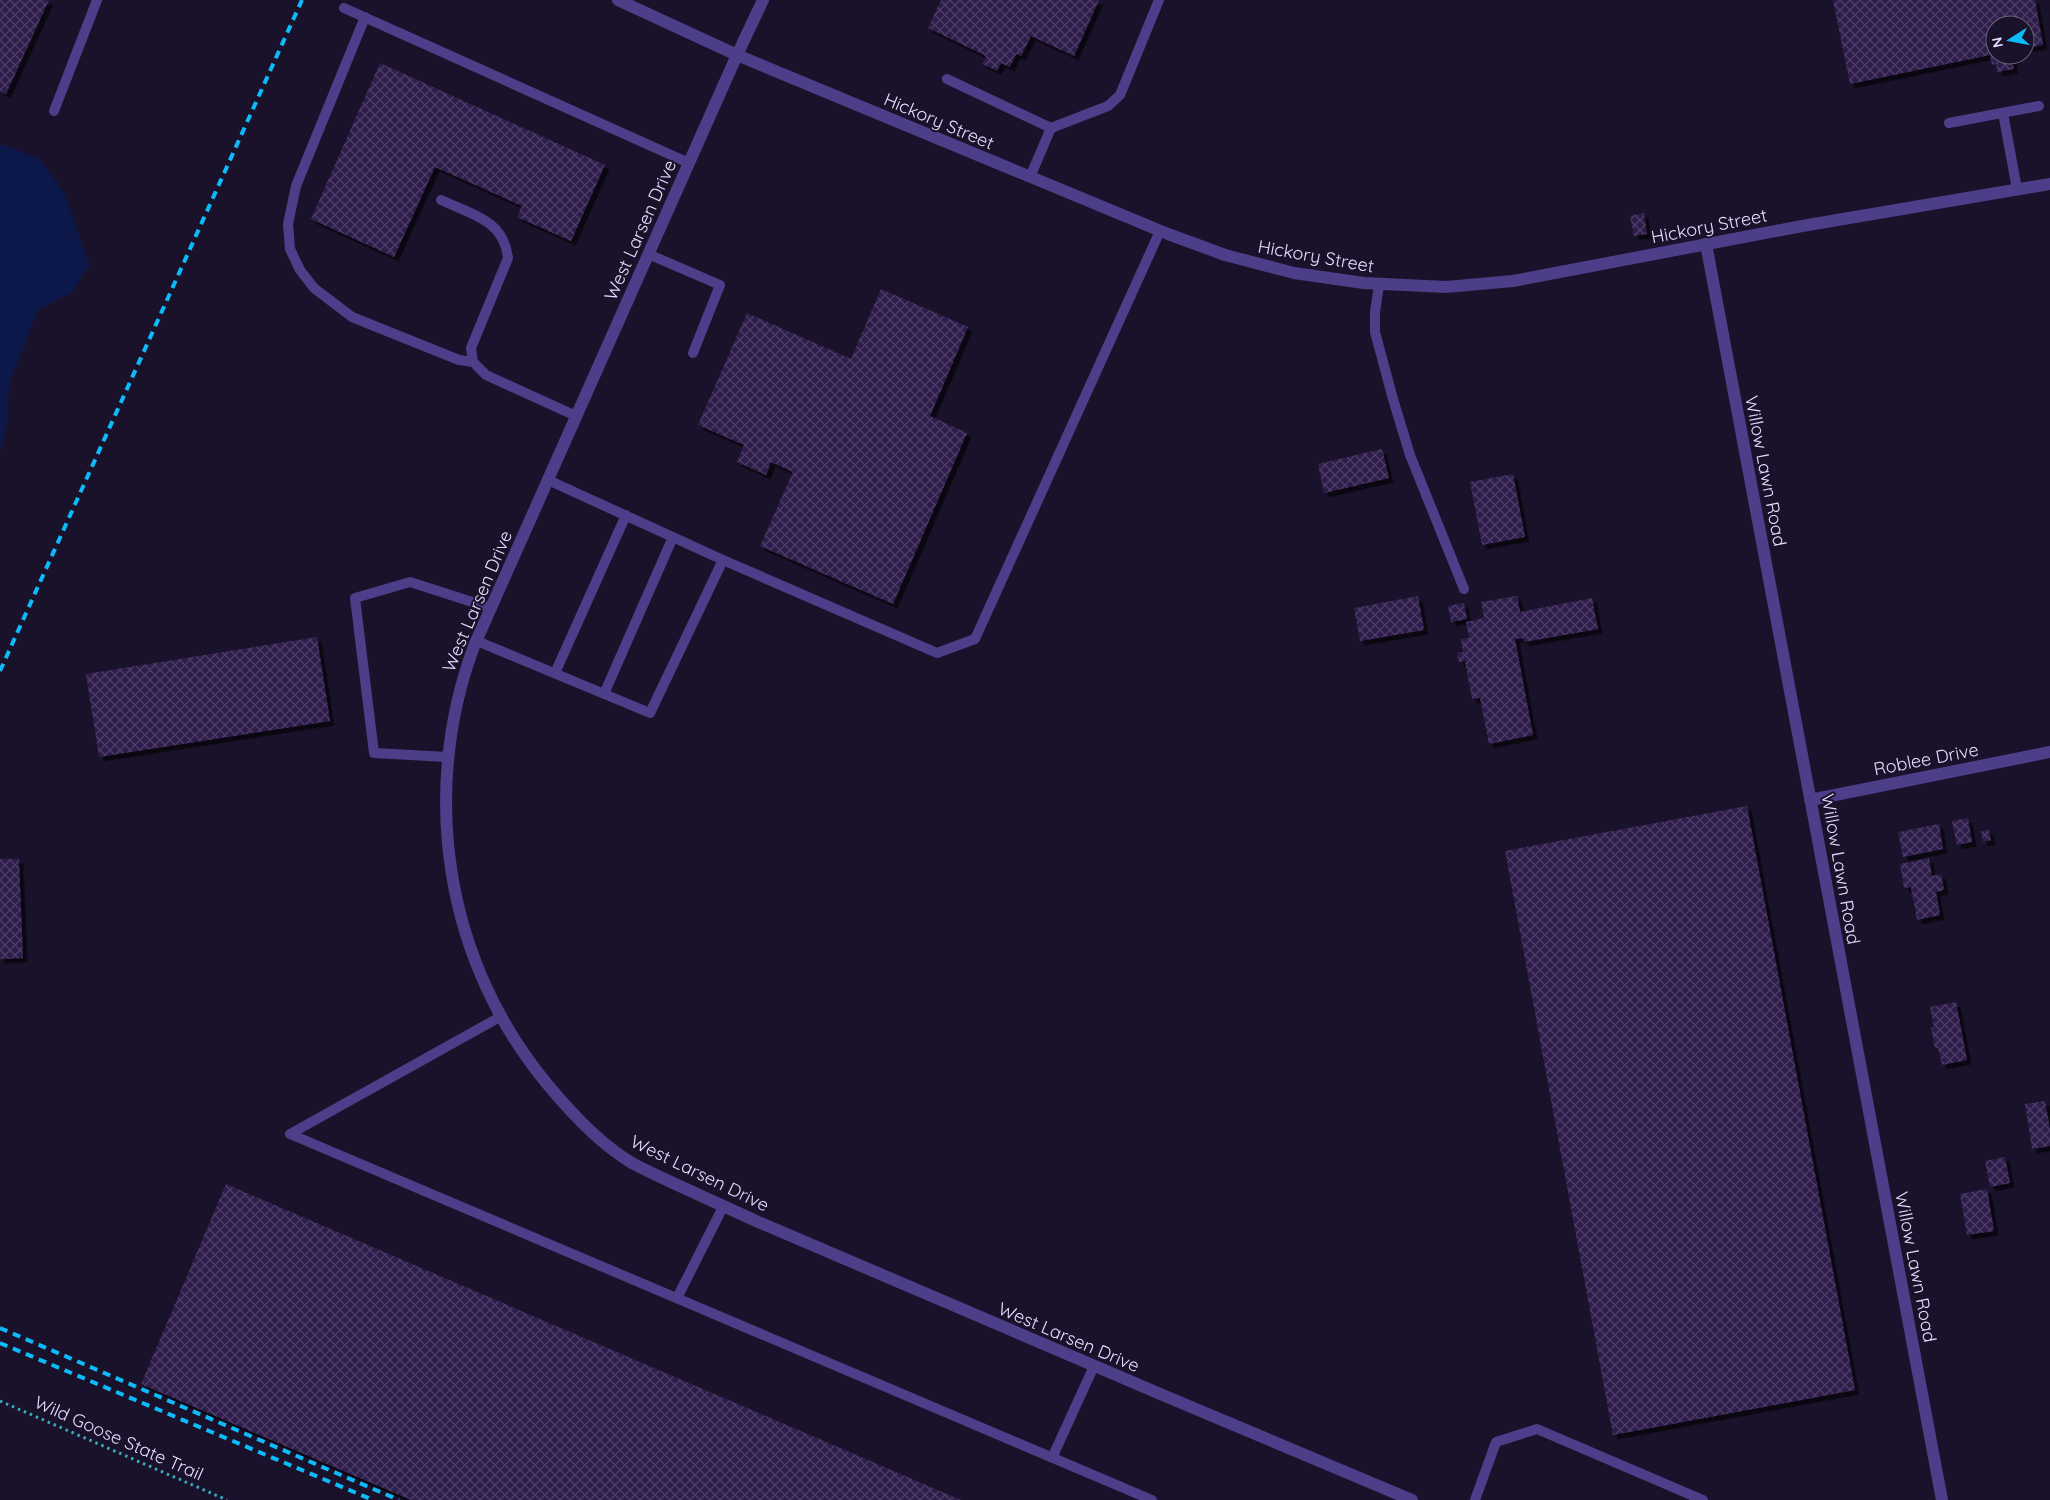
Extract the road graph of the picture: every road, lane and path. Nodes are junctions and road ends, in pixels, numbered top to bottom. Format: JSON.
{"nodes":[{"id":1,"x":97,"y":0,"type":"edge"},
{"id":2,"x":618,"y":0,"type":"edge"},
{"id":3,"x":763,"y":0,"type":"edge"},
{"id":4,"x":1159,"y":0,"type":"edge"},
{"id":5,"x":344,"y":8,"type":"dead end"},
{"id":6,"x":365,"y":17,"type":"junction"},
{"id":7,"x":737,"y":55,"type":"junction"},
{"id":8,"x":947,"y":79,"type":"dead end"},
{"id":9,"x":2038,"y":106,"type":"dead end"},
{"id":10,"x":54,"y":110,"type":"dead end"},
{"id":11,"x":2003,"y":113,"type":"junction"},
{"id":12,"x":1949,"y":123,"type":"dead end"},
{"id":13,"x":1051,"y":128,"type":"junction"},
{"id":14,"x":689,"y":163,"type":"junction"},
{"id":15,"x":1030,"y":177,"type":"junction"},
{"id":16,"x":2050,"y":184,"type":"edge"},
{"id":17,"x":2017,"y":189,"type":"junction"},
{"id":18,"x":441,"y":200,"type":"dead end"},
{"id":19,"x":1160,"y":231,"type":"junction"},
{"id":20,"x":1706,"y":244,"type":"junction"},
{"id":21,"x":648,"y":254,"type":"junction"},
{"id":22,"x":1379,"y":285,"type":"junction"},
{"id":23,"x":692,"y":353,"type":"dead end"},
{"id":24,"x":473,"y":362,"type":"junction"},
{"id":25,"x":576,"y":416,"type":"junction"},
{"id":26,"x":548,"y":480,"type":"junction"},
{"id":27,"x":626,"y":516,"type":"junction"},
{"id":28,"x":673,"y":537,"type":"junction"},
{"id":29,"x":723,"y":560,"type":"junction"},
{"id":30,"x":1464,"y":589,"type":"dead end"},
{"id":31,"x":491,"y":608,"type":"junction"},
{"id":32,"x":477,"y":641,"type":"junction"},
{"id":33,"x":555,"y":673,"type":"junction"},
{"id":34,"x":604,"y":694,"type":"junction"},
{"id":35,"x":2050,"y":752,"type":"edge"},
{"id":36,"x":448,"y":757,"type":"junction"},
{"id":37,"x":1810,"y":800,"type":"junction"},
{"id":38,"x":500,"y":1017,"type":"junction"},
{"id":39,"x":723,"y":1206,"type":"junction"},
{"id":40,"x":677,"y":1298,"type":"junction"},
{"id":41,"x":1094,"y":1366,"type":"junction"},
{"id":42,"x":0,"y":1401,"type":"edge"},
{"id":43,"x":1052,"y":1458,"type":"junction"},
{"id":44,"x":227,"y":1500,"type":"edge"},
{"id":45,"x":1152,"y":1500,"type":"edge"},
{"id":46,"x":1412,"y":1500,"type":"edge"},
{"id":47,"x":1475,"y":1500,"type":"edge"},
{"id":48,"x":1703,"y":1500,"type":"edge"},
{"id":49,"x":1942,"y":1500,"type":"edge"}],
"edges":[{"from":1,"to":10,"type":"lane"},
{"from":2,"to":7,"type":"street","name":"Hickory Street"},
{"from":3,"to":7,"type":"street","name":"West Larsen Drive"},
{"from":4,"to":13,"type":"lane"},
{"from":5,"to":6,"type":"lane"},
{"from":6,"to":14,"type":"lane"},
{"from":6,"to":24,"type":"lane"},
{"from":7,"to":14,"type":"street","name":"West Larsen Drive"},
{"from":7,"to":15,"type":"street","name":"Hickory Street"},
{"from":8,"to":13,"type":"lane"},
{"from":9,"to":11,"type":"lane"},
{"from":11,"to":12,"type":"lane"},
{"from":11,"to":17,"type":"lane"},
{"from":13,"to":15,"type":"lane"},
{"from":14,"to":21,"type":"street","name":"West Larsen Drive"},
{"from":15,"to":19,"type":"street","name":"Hickory Street"},
{"from":16,"to":17,"type":"street","name":"Hickory Street"},
{"from":17,"to":20,"type":"street","name":"Hickory Street"},
{"from":18,"to":24,"type":"lane"},
{"from":19,"to":22,"type":"street","name":"Hickory Street"},
{"from":19,"to":29,"type":"lane"},
{"from":20,"to":22,"type":"street","name":"Hickory Street"},
{"from":20,"to":37,"type":"street","name":"Willow Lawn Road"},
{"from":21,"to":23,"type":"lane"},
{"from":21,"to":25,"type":"street","name":"West Larsen Drive"},
{"from":22,"to":30,"type":"lane"},
{"from":24,"to":25,"type":"lane"},
{"from":25,"to":26,"type":"street","name":"West Larsen Drive"},
{"from":26,"to":27,"type":"lane"},
{"from":26,"to":31,"type":"street","name":"West Larsen Drive"},
{"from":27,"to":28,"type":"lane"},
{"from":27,"to":33,"type":"lane"},
{"from":28,"to":29,"type":"lane"},
{"from":28,"to":34,"type":"lane"},
{"from":29,"to":34,"type":"lane"},
{"from":31,"to":32,"type":"street","name":"West Larsen Drive"},
{"from":31,"to":36,"type":"lane"},
{"from":32,"to":33,"type":"lane"},
{"from":32,"to":36,"type":"street","name":"West Larsen Drive"},
{"from":33,"to":34,"type":"lane"},
{"from":35,"to":37,"type":"street","name":"Roblee Drive"},
{"from":36,"to":38,"type":"street","name":"West Larsen Drive"},
{"from":37,"to":49,"type":"street","name":"Willow Lawn Road"},
{"from":38,"to":39,"type":"street","name":"West Larsen Drive"},
{"from":38,"to":40,"type":"lane"},
{"from":39,"to":40,"type":"lane"},
{"from":39,"to":41,"type":"street","name":"West Larsen Drive"},
{"from":40,"to":43,"type":"lane"},
{"from":41,"to":43,"type":"lane"},
{"from":41,"to":46,"type":"street","name":"West Larsen Drive"},
{"from":42,"to":44,"type":"path","name":"Wild Goose State Trail"},
{"from":43,"to":45,"type":"lane"},
{"from":47,"to":48,"type":"lane"}]}
